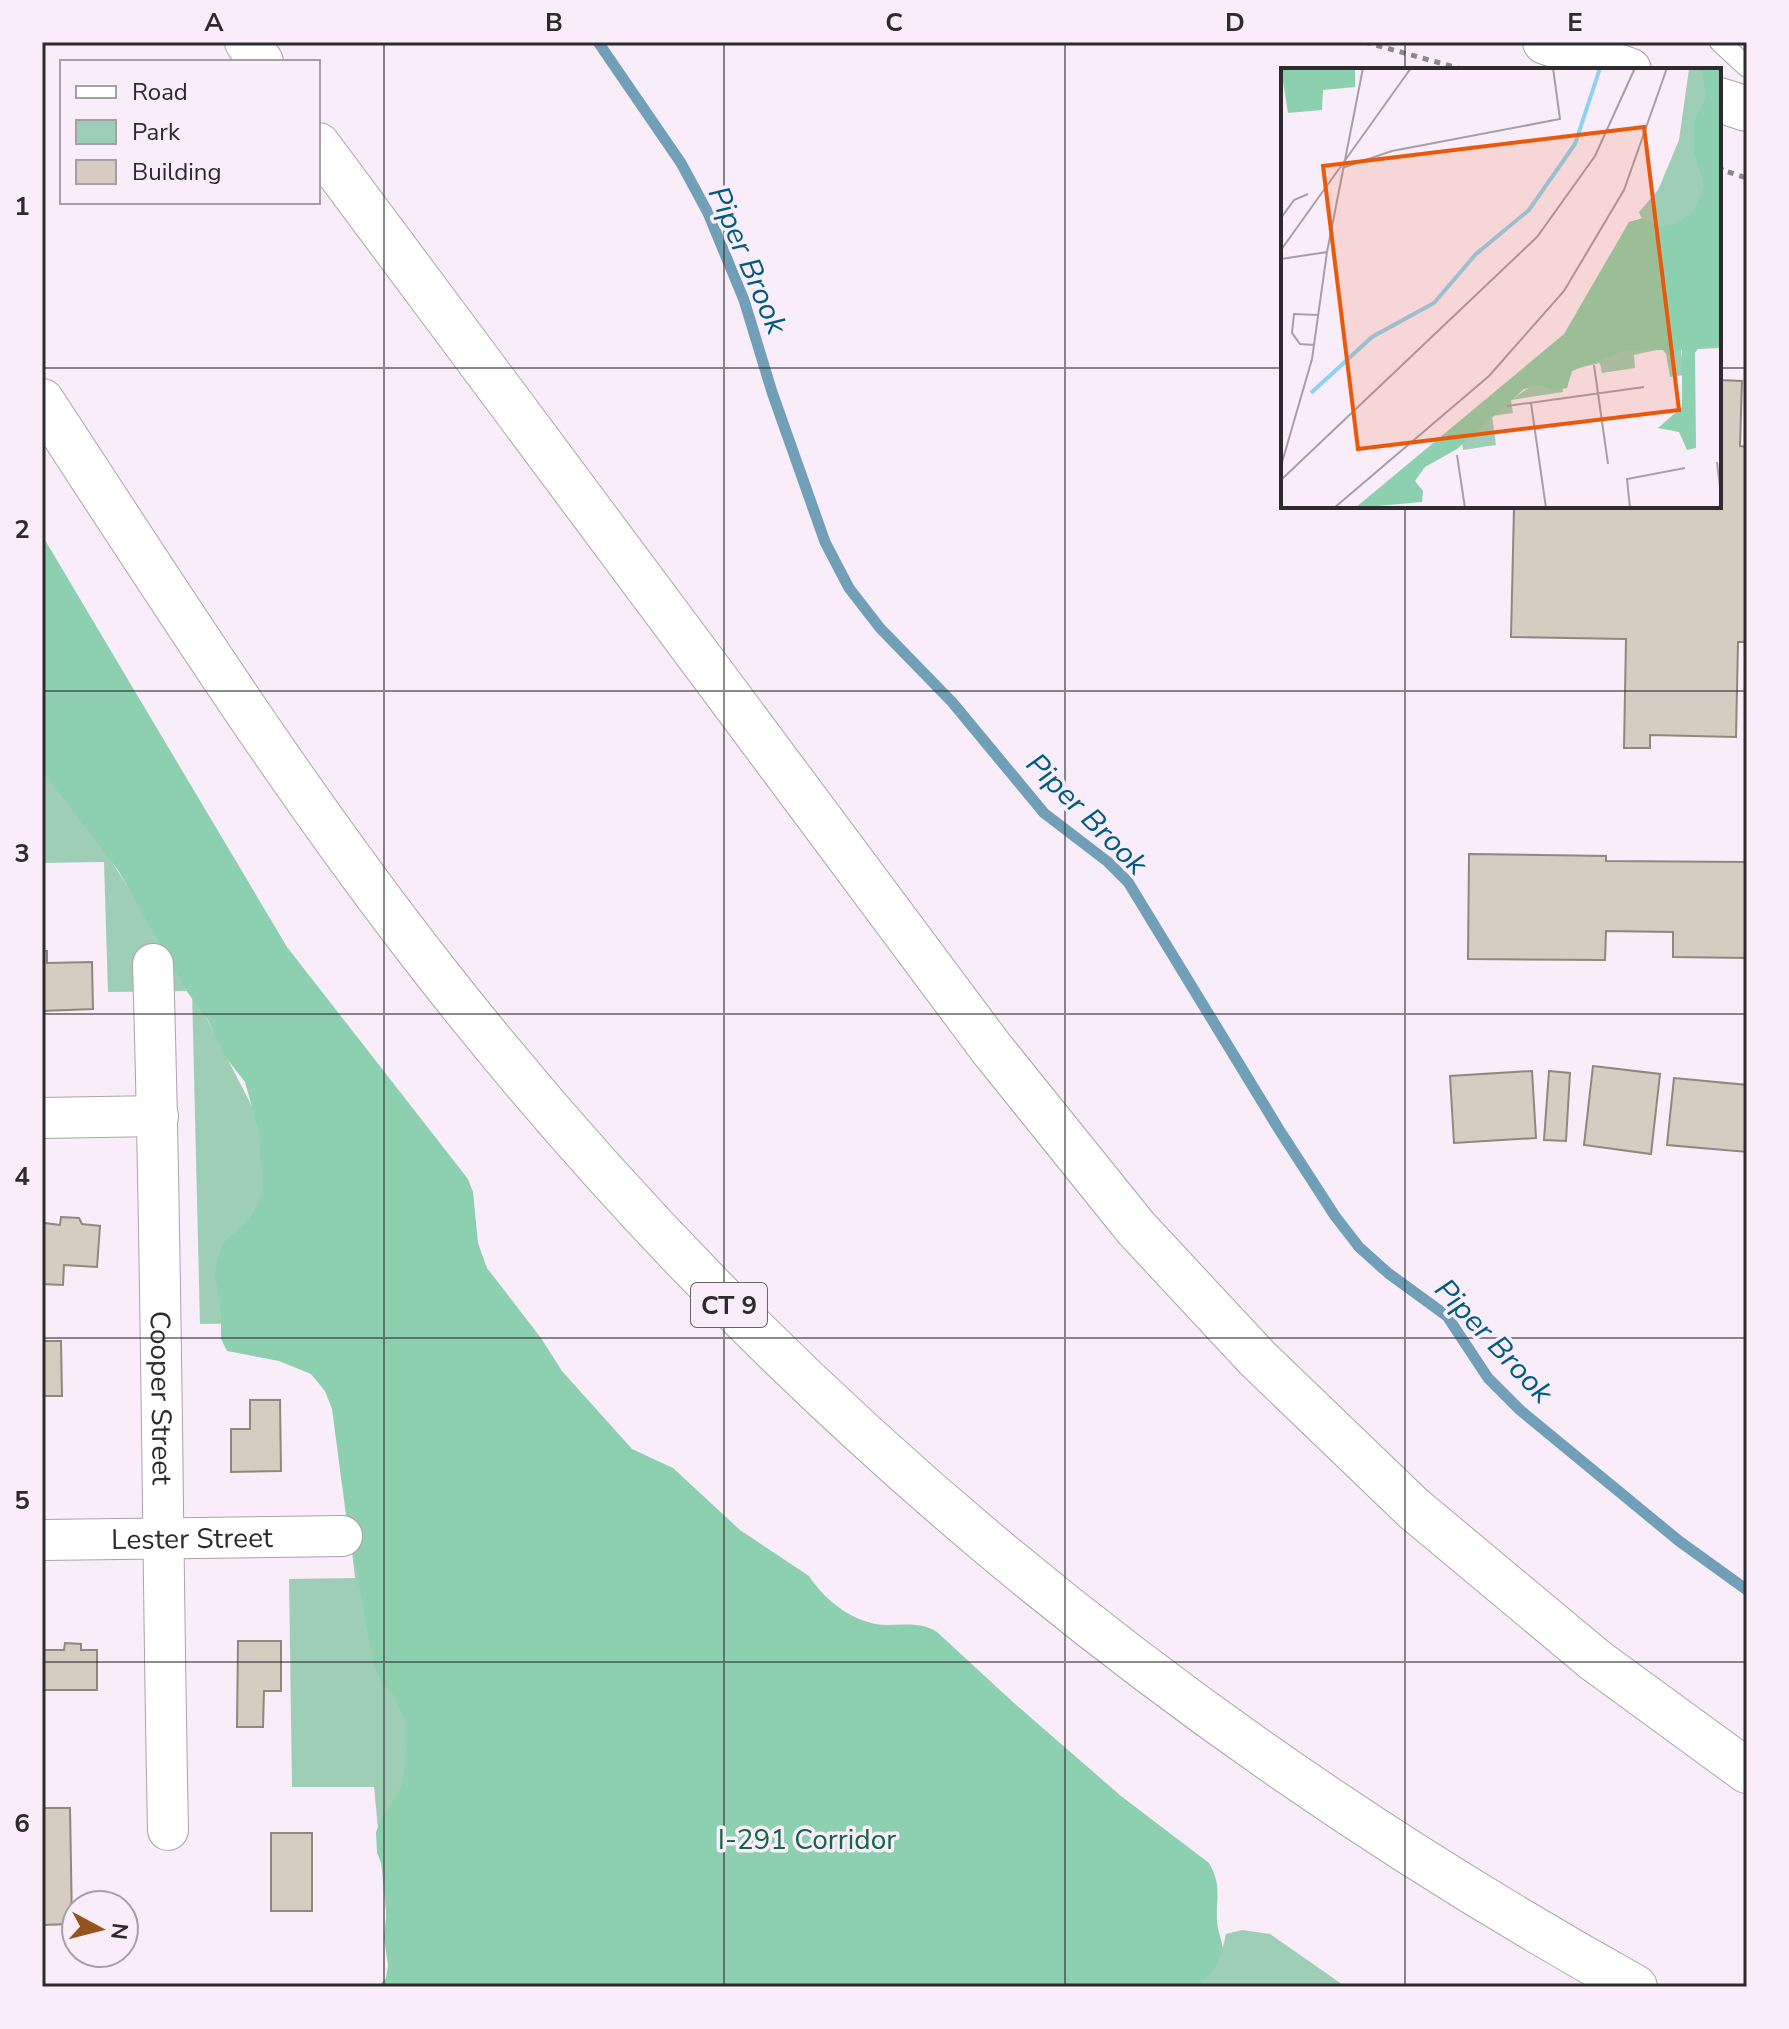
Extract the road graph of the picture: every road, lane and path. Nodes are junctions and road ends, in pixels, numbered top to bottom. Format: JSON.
{"nodes":[{"id":1,"x":247,"y":42,"type":"edge"},
{"id":2,"x":1365,"y":42,"type":"edge"},
{"id":3,"x":1545,"y":42,"type":"edge"},
{"id":4,"x":1720,"y":42,"type":"edge"},
{"id":5,"x":260,"y":60,"type":"edge"},
{"id":6,"x":1747,"y":67,"type":"edge"},
{"id":7,"x":1458,"y":68,"type":"edge"},
{"id":8,"x":1623,"y":68,"type":"edge"},
{"id":9,"x":1721,"y":101,"type":"edge"},
{"id":10,"x":1747,"y":109,"type":"edge"},
{"id":11,"x":320,"y":148,"type":"edge"},
{"id":12,"x":1721,"y":168,"type":"edge"},
{"id":13,"x":1747,"y":178,"type":"edge"},
{"id":14,"x":42,"y":401,"type":"edge"},
{"id":15,"x":153,"y":964,"type":"dead end"},
{"id":16,"x":158,"y":1116,"type":"junction"},
{"id":17,"x":42,"y":1118,"type":"edge"},
{"id":18,"x":342,"y":1536,"type":"dead end"},
{"id":19,"x":162,"y":1539,"type":"junction"},
{"id":20,"x":42,"y":1540,"type":"edge"},
{"id":21,"x":1747,"y":1771,"type":"edge"},
{"id":22,"x":168,"y":1830,"type":"dead end"},
{"id":23,"x":1635,"y":1987,"type":"edge"}],
"edges":[{"from":1,"to":5,"type":"main road"},
{"from":2,"to":7,"type":"path"},
{"from":3,"to":8,"type":"main road"},
{"from":4,"to":6,"type":"lane"},
{"from":9,"to":10,"type":"main road"},
{"from":11,"to":21,"type":"main road"},
{"from":12,"to":13,"type":"path"},
{"from":14,"to":23,"type":"main road","number":"CT 9"},
{"from":15,"to":16,"type":"street","name":"Cooper Street"},
{"from":16,"to":17,"type":"street"},
{"from":16,"to":19,"type":"street","name":"Cooper Street"},
{"from":18,"to":19,"type":"street","name":"Lester Street"},
{"from":19,"to":20,"type":"street","name":"Lester Street"},
{"from":19,"to":22,"type":"street","name":"Cooper Street"}]}
